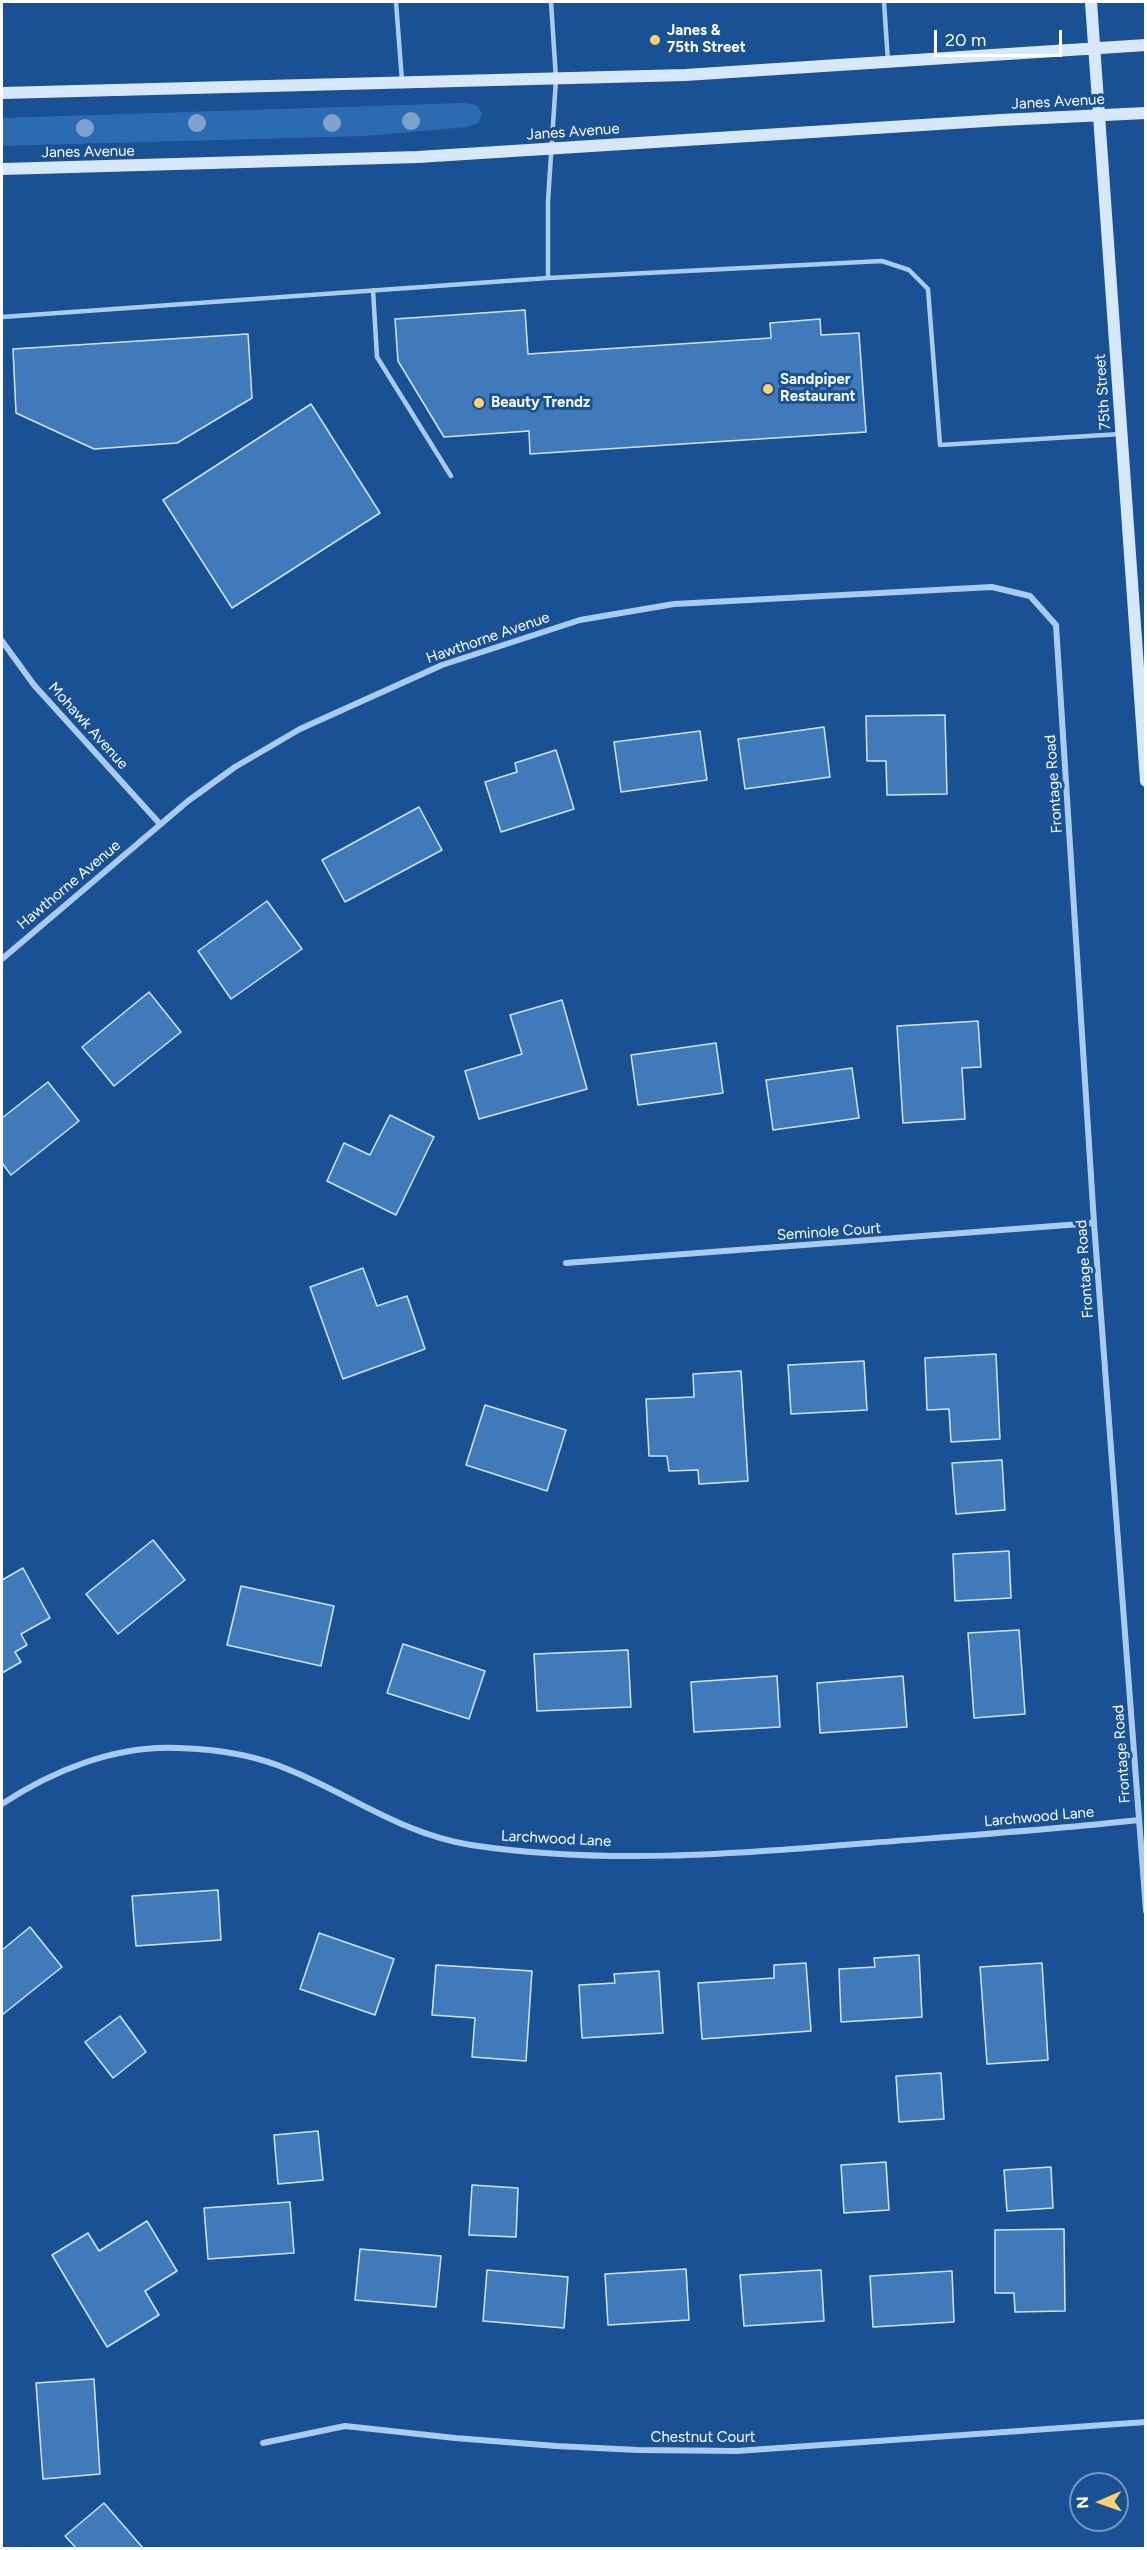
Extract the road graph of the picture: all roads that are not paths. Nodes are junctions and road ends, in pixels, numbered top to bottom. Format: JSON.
{"nodes":[{"id":1,"x":396,"y":2,"type":"edge"},
{"id":2,"x":551,"y":2,"type":"edge"},
{"id":3,"x":884,"y":2,"type":"edge"},
{"id":4,"x":1091,"y":2,"type":"edge"},
{"id":5,"x":1146,"y":45,"type":"edge"},
{"id":6,"x":1094,"y":49,"type":"junction"},
{"id":7,"x":888,"y":63,"type":"junction"},
{"id":8,"x":556,"y":79,"type":"junction"},
{"id":9,"x":402,"y":81,"type":"junction"},
{"id":10,"x":2,"y":93,"type":"edge"},
{"id":11,"x":1146,"y":114,"type":"edge"},
{"id":12,"x":1098,"y":116,"type":"junction"},
{"id":13,"x":550,"y":148,"type":"junction"},
{"id":14,"x":2,"y":169,"type":"edge"},
{"id":15,"x":548,"y":278,"type":"junction"},
{"id":16,"x":373,"y":290,"type":"junction"},
{"id":17,"x":2,"y":317,"type":"edge"},
{"id":18,"x":1121,"y":434,"type":"junction"},
{"id":19,"x":451,"y":476,"type":"dead end"},
{"id":20,"x":1056,"y":625,"type":"joint"},
{"id":21,"x":2,"y":641,"type":"edge"},
{"id":22,"x":1146,"y":781,"type":"edge"},
{"id":23,"x":160,"y":824,"type":"junction"},
{"id":24,"x":2,"y":959,"type":"edge"},
{"id":25,"x":1094,"y":1223,"type":"junction"},
{"id":26,"x":566,"y":1263,"type":"dead end"},
{"id":27,"x":2,"y":1804,"type":"edge"},
{"id":28,"x":1139,"y":1820,"type":"junction"},
{"id":29,"x":1146,"y":1911,"type":"edge"},
{"id":30,"x":1146,"y":2422,"type":"edge"},
{"id":31,"x":263,"y":2443,"type":"dead end"}],
"edges":[{"from":1,"to":9,"type":"lane"},
{"from":2,"to":8,"type":"lane"},
{"from":3,"to":7,"type":"lane"},
{"from":4,"to":6,"type":"street","name":"75th Street"},
{"from":5,"to":6,"type":"street"},
{"from":6,"to":7,"type":"street"},
{"from":6,"to":12,"type":"street","name":"75th Street"},
{"from":7,"to":8,"type":"street"},
{"from":8,"to":9,"type":"street"},
{"from":8,"to":13,"type":"lane"},
{"from":9,"to":10,"type":"street"},
{"from":11,"to":12,"type":"street","name":"Janes Avenue"},
{"from":12,"to":13,"type":"street","name":"Janes Avenue"},
{"from":12,"to":18,"type":"street","name":"75th Street"},
{"from":13,"to":14,"type":"street","name":"Janes Avenue"},
{"from":13,"to":15,"type":"lane"},
{"from":15,"to":16,"type":"lane"},
{"from":15,"to":18,"type":"lane"},
{"from":16,"to":17,"type":"lane"},
{"from":16,"to":19,"type":"lane"},
{"from":18,"to":22,"type":"street","name":"75th Street"},
{"from":20,"to":23,"type":"street","name":"Hawthorne Avenue"},
{"from":20,"to":25,"type":"street","name":"Frontage Road"},
{"from":21,"to":23,"type":"street","name":"Mohawk Avenue"},
{"from":23,"to":24,"type":"street","name":"Hawthorne Avenue"},
{"from":25,"to":26,"type":"street","name":"Seminole Court"},
{"from":25,"to":28,"type":"street","name":"Frontage Road"},
{"from":27,"to":28,"type":"street","name":"Larchwood Lane"},
{"from":28,"to":29,"type":"street","name":"Frontage Road"},
{"from":30,"to":31,"type":"street","name":"Chestnut Court"}]}
